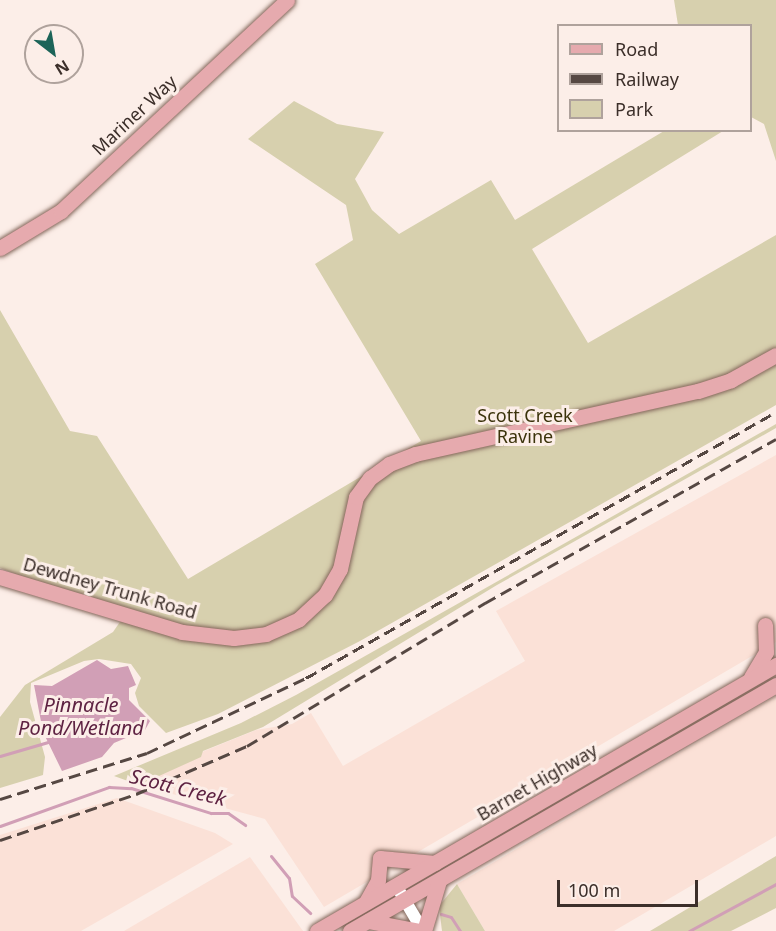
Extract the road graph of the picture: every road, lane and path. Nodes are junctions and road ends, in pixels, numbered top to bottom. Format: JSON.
{"nodes":[{"id":1,"x":287,"y":0,"type":"edge"},
{"id":2,"x":0,"y":248,"type":"edge"},
{"id":3,"x":776,"y":355,"type":"edge"},
{"id":4,"x":0,"y":577,"type":"edge"},
{"id":5,"x":771,"y":627,"type":"edge"},
{"id":6,"x":776,"y":641,"type":"edge"},
{"id":7,"x":776,"y":665,"type":"edge"},
{"id":8,"x":748,"y":682,"type":"junction"},
{"id":9,"x":776,"y":684,"type":"edge"},
{"id":10,"x":436,"y":863,"type":"junction"},
{"id":11,"x":439,"y":881,"type":"junction"},
{"id":12,"x":401,"y":893,"type":"junction"},
{"id":13,"x":365,"y":904,"type":"junction"},
{"id":14,"x":369,"y":921,"type":"junction"},
{"id":15,"x":317,"y":931,"type":"edge"},
{"id":16,"x":351,"y":931,"type":"edge"},
{"id":17,"x":423,"y":931,"type":"edge"}],
"edges":[{"from":1,"to":2,"type":"main road","name":"Mariner Way"},
{"from":3,"to":4,"type":"main road","name":"Dewdney Trunk Road"},
{"from":5,"to":6,"type":"main road"},
{"from":5,"to":8,"type":"main road"},
{"from":7,"to":8,"type":"main road","name":"Barnet Highway"},
{"from":8,"to":10,"type":"main road","name":"Barnet Highway"},
{"from":9,"to":11,"type":"main road","name":"Barnet Highway"},
{"from":10,"to":12,"type":"main road","name":"Barnet Highway"},
{"from":10,"to":13,"type":"main road"},
{"from":11,"to":12,"type":"main road","name":"Barnet Highway"},
{"from":11,"to":17,"type":"main road"},
{"from":12,"to":13,"type":"main road","name":"Barnet Highway"},
{"from":12,"to":14,"type":"main road","name":"Barnet Highway"},
{"from":12,"to":17,"type":"street"},
{"from":13,"to":15,"type":"main road","name":"Barnet Highway"},
{"from":14,"to":16,"type":"main road","name":"Barnet Highway"},
{"from":14,"to":17,"type":"main road"}]}
